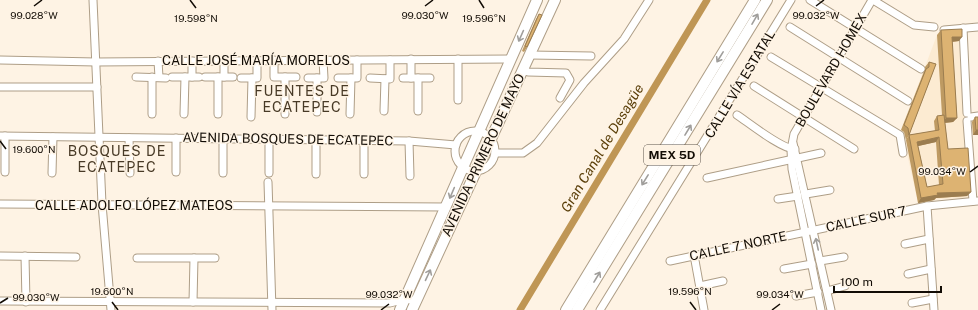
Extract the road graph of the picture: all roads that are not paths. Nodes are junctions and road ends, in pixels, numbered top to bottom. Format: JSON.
{"nodes":[{"id":1,"x":93,"y":0,"type":"edge"},
{"id":2,"x":537,"y":0,"type":"edge"},
{"id":3,"x":554,"y":0,"type":"edge"},
{"id":4,"x":649,"y":0,"type":"edge"},
{"id":5,"x":755,"y":0,"type":"edge"},
{"id":6,"x":767,"y":0,"type":"edge"},
{"id":7,"x":791,"y":0,"type":"edge"},
{"id":8,"x":810,"y":0,"type":"edge"},
{"id":9,"x":872,"y":0,"type":"edge"},
{"id":10,"x":790,"y":27,"type":"dead end"},
{"id":11,"x":934,"y":27,"type":"dead end"},
{"id":12,"x":978,"y":27,"type":"edge"},
{"id":13,"x":963,"y":28,"type":"junction"},
{"id":14,"x":856,"y":29,"type":"junction"},
{"id":15,"x":944,"y":30,"type":"edge"},
{"id":16,"x":530,"y":55,"type":"junction"},
{"id":17,"x":591,"y":56,"type":"dead end"},
{"id":18,"x":771,"y":58,"type":"dead end"},
{"id":19,"x":458,"y":59,"type":"junction"},
{"id":20,"x":511,"y":59,"type":"junction"},
{"id":21,"x":838,"y":59,"type":"junction"},
{"id":22,"x":0,"y":60,"type":"edge"},
{"id":23,"x":257,"y":60,"type":"junction"},
{"id":24,"x":274,"y":60,"type":"junction"},
{"id":25,"x":323,"y":60,"type":"junction"},
{"id":26,"x":357,"y":60,"type":"junction"},
{"id":27,"x":390,"y":60,"type":"junction"},
{"id":28,"x":411,"y":60,"type":"junction"},
{"id":29,"x":158,"y":61,"type":"junction"},
{"id":30,"x":192,"y":61,"type":"junction"},
{"id":31,"x":224,"y":61,"type":"junction"},
{"id":32,"x":96,"y":62,"type":"junction"},
{"id":33,"x":523,"y":69,"type":"junction"},
{"id":34,"x":921,"y":69,"type":"dead end"},
{"id":35,"x":233,"y":76,"type":"dead end"},
{"id":36,"x":136,"y":77,"type":"dead end"},
{"id":37,"x":162,"y":77,"type":"junction"},
{"id":38,"x":195,"y":77,"type":"junction"},
{"id":39,"x":221,"y":77,"type":"junction"},
{"id":40,"x":285,"y":77,"type":"junction"},
{"id":41,"x":296,"y":77,"type":"dead end"},
{"id":42,"x":241,"y":78,"type":"dead end"},
{"id":43,"x":252,"y":78,"type":"junction"},
{"id":44,"x":308,"y":78,"type":"dead end"},
{"id":45,"x":317,"y":78,"type":"junction"},
{"id":46,"x":338,"y":78,"type":"dead end"},
{"id":47,"x":351,"y":78,"type":"junction"},
{"id":48,"x":370,"y":78,"type":"dead end"},
{"id":49,"x":403,"y":78,"type":"dead end"},
{"id":50,"x":415,"y":78,"type":"junction"},
{"id":51,"x":430,"y":78,"type":"dead end"},
{"id":52,"x":385,"y":79,"type":"junction"},
{"id":53,"x":754,"y":86,"type":"dead end"},
{"id":54,"x":0,"y":87,"type":"edge"},
{"id":55,"x":97,"y":87,"type":"junction"},
{"id":56,"x":821,"y":89,"type":"junction"},
{"id":57,"x":560,"y":98,"type":"dead end"},
{"id":58,"x":458,"y":100,"type":"dead end"},
{"id":59,"x":908,"y":101,"type":"dead end"},
{"id":60,"x":384,"y":111,"type":"dead end"},
{"id":61,"x":418,"y":111,"type":"dead end"},
{"id":62,"x":317,"y":112,"type":"dead end"},
{"id":63,"x":152,"y":114,"type":"dead end"},
{"id":64,"x":184,"y":114,"type":"dead end"},
{"id":65,"x":218,"y":114,"type":"dead end"},
{"id":66,"x":285,"y":114,"type":"dead end"},
{"id":67,"x":350,"y":114,"type":"dead end"},
{"id":68,"x":737,"y":115,"type":"dead end"},
{"id":69,"x":251,"y":117,"type":"dead end"},
{"id":70,"x":804,"y":117,"type":"junction"},
{"id":71,"x":971,"y":117,"type":"edge"},
{"id":72,"x":479,"y":131,"type":"junction"},
{"id":73,"x":2,"y":136,"type":"edge"},
{"id":74,"x":53,"y":137,"type":"junction"},
{"id":75,"x":99,"y":138,"type":"junction"},
{"id":76,"x":129,"y":138,"type":"junction"},
{"id":77,"x":176,"y":138,"type":"junction"},
{"id":78,"x":222,"y":138,"type":"junction"},
{"id":79,"x":270,"y":138,"type":"junction"},
{"id":80,"x":490,"y":138,"type":"junction"},
{"id":81,"x":316,"y":140,"type":"junction"},
{"id":82,"x":364,"y":141,"type":"junction"},
{"id":83,"x":409,"y":141,"type":"junction"},
{"id":84,"x":456,"y":145,"type":"junction"},
{"id":85,"x":854,"y":149,"type":"dead end"},
{"id":86,"x":793,"y":150,"type":"junction"},
{"id":87,"x":495,"y":153,"type":"junction"},
{"id":88,"x":821,"y":153,"type":"dead end"},
{"id":89,"x":903,"y":153,"type":"dead end"},
{"id":90,"x":794,"y":160,"type":"junction"},
{"id":91,"x":463,"y":167,"type":"junction"},
{"id":92,"x":476,"y":171,"type":"junction"},
{"id":93,"x":5,"y":172,"type":"dead end"},
{"id":94,"x":176,"y":172,"type":"dead end"},
{"id":95,"x":52,"y":173,"type":"dead end"},
{"id":96,"x":130,"y":173,"type":"dead end"},
{"id":97,"x":223,"y":173,"type":"dead end"},
{"id":98,"x":269,"y":173,"type":"dead end"},
{"id":99,"x":316,"y":174,"type":"dead end"},
{"id":100,"x":364,"y":174,"type":"dead end"},
{"id":101,"x":410,"y":176,"type":"dead end"},
{"id":102,"x":707,"y":178,"type":"dead end"},
{"id":103,"x":268,"y":182,"type":"dead end"},
{"id":104,"x":830,"y":190,"type":"dead end"},
{"id":105,"x":802,"y":195,"type":"junction"},
{"id":106,"x":778,"y":200,"type":"dead end"},
{"id":107,"x":976,"y":201,"type":"edge"},
{"id":108,"x":0,"y":204,"type":"edge"},
{"id":109,"x":102,"y":204,"type":"junction"},
{"id":110,"x":268,"y":206,"type":"junction"},
{"id":111,"x":927,"y":206,"type":"junction"},
{"id":112,"x":446,"y":207,"type":"junction"},
{"id":113,"x":814,"y":230,"type":"junction"},
{"id":114,"x":805,"y":232,"type":"junction"},
{"id":115,"x":929,"y":239,"type":"junction"},
{"id":116,"x":905,"y":244,"type":"dead end"},
{"id":117,"x":694,"y":255,"type":"junction"},
{"id":118,"x":0,"y":256,"type":"edge"},
{"id":119,"x":25,"y":256,"type":"junction"},
{"id":120,"x":76,"y":257,"type":"dead end"},
{"id":121,"x":844,"y":257,"type":"dead end"},
{"id":122,"x":137,"y":258,"type":"dead end"},
{"id":123,"x":194,"y":258,"type":"junction"},
{"id":124,"x":215,"y":258,"type":"dead end"},
{"id":125,"x":670,"y":261,"type":"dead end"},
{"id":126,"x":820,"y":261,"type":"junction"},
{"id":127,"x":812,"y":264,"type":"junction"},
{"id":128,"x":931,"y":269,"type":"junction"},
{"id":129,"x":784,"y":270,"type":"dead end"},
{"id":130,"x":908,"y":274,"type":"dead end"},
{"id":131,"x":722,"y":281,"type":"dead end"},
{"id":132,"x":700,"y":286,"type":"junction"},
{"id":133,"x":845,"y":286,"type":"dead end"},
{"id":134,"x":827,"y":291,"type":"junction"},
{"id":135,"x":818,"y":292,"type":"junction"},
{"id":136,"x":796,"y":296,"type":"dead end"},
{"id":137,"x":406,"y":299,"type":"junction"},
{"id":138,"x":933,"y":299,"type":"junction"},
{"id":139,"x":0,"y":301,"type":"edge"},
{"id":140,"x":26,"y":302,"type":"junction"},
{"id":141,"x":111,"y":302,"type":"junction"},
{"id":142,"x":193,"y":302,"type":"junction"},
{"id":143,"x":390,"y":303,"type":"junction"},
{"id":144,"x":912,"y":303,"type":"dead end"},
{"id":145,"x":271,"y":306,"type":"edge"},
{"id":146,"x":414,"y":306,"type":"edge"},
{"id":147,"x":370,"y":307,"type":"edge"},
{"id":148,"x":111,"y":310,"type":"edge"},
{"id":149,"x":400,"y":310,"type":"edge"},
{"id":150,"x":566,"y":310,"type":"edge"},
{"id":151,"x":577,"y":310,"type":"edge"},
{"id":152,"x":600,"y":310,"type":"edge"},
{"id":153,"x":704,"y":310,"type":"edge"},
{"id":154,"x":821,"y":310,"type":"edge"},
{"id":155,"x":831,"y":310,"type":"edge"},
{"id":156,"x":934,"y":310,"type":"edge"}],
"edges":[{"from":1,"to":32,"type":"street"},
{"from":2,"to":20,"type":"highway","name":"AVENIDA PRIMERO DE MAYO","one_way":true},
{"from":3,"to":16,"type":"highway","name":"AVENIDA PRIMERO DE MAYO"},
{"from":4,"to":87,"type":"street","name":"AVENIDA PRIMERO DE MAYO"},
{"from":5,"to":150,"type":"highway","number":"MEX 5D","one_way":true},
{"from":151,"to":6,"type":"highway","number":"MEX 5D","one_way":true},
{"from":7,"to":152,"type":"street","name":"CALLE VÍA ESTATAL"},
{"from":8,"to":14,"type":"street"},
{"from":9,"to":11,"type":"street"},
{"from":9,"to":14,"type":"street","name":"BOULEVARD HOMEX"},
{"from":10,"to":21,"type":"street"},
{"from":12,"to":13,"type":"street"},
{"from":13,"to":15,"type":"street"},
{"from":13,"to":71,"type":"street"},
{"from":14,"to":21,"type":"street","name":"BOULEVARD HOMEX"},
{"from":14,"to":34,"type":"street"},
{"from":16,"to":17,"type":"street"},
{"from":16,"to":33,"type":"highway","name":"AVENIDA PRIMERO DE MAYO"},
{"from":18,"to":56,"type":"street"},
{"from":19,"to":20,"type":"street","name":"CALLE JOSÉ MARÍA MORELOS"},
{"from":19,"to":28,"type":"street","name":"CALLE JOSÉ MARÍA MORELOS"},
{"from":19,"to":58,"type":"street"},
{"from":20,"to":72,"type":"highway","name":"AVENIDA PRIMERO DE MAYO"},
{"from":21,"to":56,"type":"street","name":"BOULEVARD HOMEX"},
{"from":21,"to":59,"type":"street"},
{"from":22,"to":32,"type":"street","name":"CALLE JOSÉ MARÍA MORELOS"},
{"from":23,"to":24,"type":"street","name":"CALLE JOSÉ MARÍA MORELOS"},
{"from":23,"to":31,"type":"street","name":"CALLE JOSÉ MARÍA MORELOS"},
{"from":23,"to":43,"type":"street"},
{"from":24,"to":25,"type":"street","name":"CALLE JOSÉ MARÍA MORELOS"},
{"from":24,"to":40,"type":"street"},
{"from":25,"to":26,"type":"street","name":"CALLE JOSÉ MARÍA MORELOS"},
{"from":25,"to":45,"type":"street"},
{"from":26,"to":27,"type":"street","name":"CALLE JOSÉ MARÍA MORELOS"},
{"from":26,"to":47,"type":"street"},
{"from":27,"to":28,"type":"street","name":"CALLE JOSÉ MARÍA MORELOS"},
{"from":27,"to":52,"type":"street"},
{"from":28,"to":50,"type":"street"},
{"from":29,"to":30,"type":"street","name":"CALLE JOSÉ MARÍA MORELOS"},
{"from":29,"to":32,"type":"street","name":"CALLE JOSÉ MARÍA MORELOS"},
{"from":29,"to":37,"type":"street"},
{"from":30,"to":31,"type":"street","name":"CALLE JOSÉ MARÍA MORELOS"},
{"from":30,"to":38,"type":"street"},
{"from":31,"to":39,"type":"street"},
{"from":32,"to":55,"type":"street"},
{"from":33,"to":57,"type":"street"},
{"from":33,"to":80,"type":"highway","name":"AVENIDA PRIMERO DE MAYO"},
{"from":35,"to":39,"type":"street"},
{"from":36,"to":37,"type":"street"},
{"from":37,"to":38,"type":"street"},
{"from":37,"to":63,"type":"street"},
{"from":38,"to":39,"type":"street"},
{"from":38,"to":64,"type":"street"},
{"from":39,"to":65,"type":"street"},
{"from":40,"to":41,"type":"street"},
{"from":40,"to":66,"type":"street"},
{"from":42,"to":43,"type":"street"},
{"from":43,"to":69,"type":"street"},
{"from":44,"to":45,"type":"street"},
{"from":45,"to":62,"type":"street"},
{"from":46,"to":47,"type":"street"},
{"from":47,"to":67,"type":"street"},
{"from":48,"to":52,"type":"street"},
{"from":49,"to":50,"type":"street"},
{"from":50,"to":51,"type":"street"},
{"from":50,"to":61,"type":"street"},
{"from":52,"to":60,"type":"street"},
{"from":53,"to":70,"type":"street"},
{"from":54,"to":55,"type":"street"},
{"from":55,"to":75,"type":"street"},
{"from":56,"to":70,"type":"street","name":"BOULEVARD HOMEX"},
{"from":56,"to":89,"type":"street"},
{"from":68,"to":86,"type":"street"},
{"from":70,"to":85,"type":"street"},
{"from":70,"to":86,"type":"street","name":"BOULEVARD HOMEX"},
{"from":71,"to":107,"type":"street"},
{"from":72,"to":80,"type":"street"},
{"from":72,"to":84,"type":"street"},
{"from":72,"to":91,"type":"highway","name":"AVENIDA PRIMERO DE MAYO"},
{"from":73,"to":74,"type":"street","name":"AVENIDA BOSQUES DE ECATEPEC"},
{"from":73,"to":93,"type":"street"},
{"from":74,"to":75,"type":"street","name":"AVENIDA BOSQUES DE ECATEPEC"},
{"from":74,"to":95,"type":"street"},
{"from":75,"to":76,"type":"street","name":"AVENIDA BOSQUES DE ECATEPEC"},
{"from":75,"to":109,"type":"street"},
{"from":76,"to":77,"type":"street","name":"AVENIDA BOSQUES DE ECATEPEC"},
{"from":76,"to":96,"type":"street"},
{"from":77,"to":78,"type":"street","name":"AVENIDA BOSQUES DE ECATEPEC"},
{"from":77,"to":94,"type":"street"},
{"from":78,"to":79,"type":"street","name":"AVENIDA BOSQUES DE ECATEPEC"},
{"from":78,"to":97,"type":"street"},
{"from":79,"to":81,"type":"street","name":"AVENIDA BOSQUES DE ECATEPEC"},
{"from":79,"to":98,"type":"street"},
{"from":80,"to":87,"type":"street"},
{"from":80,"to":92,"type":"highway","name":"AVENIDA PRIMERO DE MAYO"},
{"from":81,"to":82,"type":"street","name":"AVENIDA BOSQUES DE ECATEPEC"},
{"from":81,"to":99,"type":"street"},
{"from":82,"to":83,"type":"street","name":"AVENIDA BOSQUES DE ECATEPEC"},
{"from":82,"to":100,"type":"street"},
{"from":83,"to":84,"type":"street","name":"AVENIDA BOSQUES DE ECATEPEC"},
{"from":83,"to":101,"type":"street"},
{"from":84,"to":91,"type":"street"},
{"from":86,"to":90,"type":"street","name":"BOULEVARD HOMEX"},
{"from":87,"to":92,"type":"street"},
{"from":88,"to":90,"type":"street"},
{"from":90,"to":102,"type":"street"},
{"from":90,"to":105,"type":"street","name":"BOULEVARD HOMEX"},
{"from":91,"to":92,"type":"street"},
{"from":91,"to":112,"type":"highway","name":"AVENIDA PRIMERO DE MAYO","one_way":true},
{"from":146,"to":92,"type":"highway","name":"AVENIDA PRIMERO DE MAYO","one_way":true},
{"from":103,"to":110,"type":"street"},
{"from":104,"to":105,"type":"street"},
{"from":105,"to":106,"type":"street"},
{"from":105,"to":113,"type":"street","name":"BOULEVARD HOMEX"},
{"from":105,"to":114,"type":"street","name":"BOULEVARD HOMEX"},
{"from":107,"to":111,"type":"street","name":"CALLE SUR 7"},
{"from":108,"to":109,"type":"street","name":"CALLE ADOLFO LÓPEZ MATEOS"},
{"from":109,"to":110,"type":"street","name":"CALLE ADOLFO LÓPEZ MATEOS"},
{"from":109,"to":141,"type":"street"},
{"from":110,"to":112,"type":"street","name":"CALLE ADOLFO LÓPEZ MATEOS"},
{"from":110,"to":145,"type":"street"},
{"from":111,"to":113,"type":"street","name":"CALLE SUR 7"},
{"from":111,"to":115,"type":"street"},
{"from":112,"to":137,"type":"highway","name":"AVENIDA PRIMERO DE MAYO"},
{"from":113,"to":114,"type":"street","name":"CALLE SUR 7"},
{"from":126,"to":113,"type":"street","name":"BOULEVARD HOMEX","one_way":true},
{"from":114,"to":117,"type":"street","name":"CALLE 7 NORTE"},
{"from":114,"to":127,"type":"street","name":"BOULEVARD HOMEX"},
{"from":115,"to":116,"type":"street"},
{"from":115,"to":128,"type":"street"},
{"from":117,"to":125,"type":"street","name":"CALLE 7 NORTE"},
{"from":117,"to":132,"type":"street"},
{"from":118,"to":119,"type":"street"},
{"from":119,"to":120,"type":"street"},
{"from":119,"to":140,"type":"street"},
{"from":121,"to":126,"type":"street"},
{"from":122,"to":123,"type":"street"},
{"from":123,"to":124,"type":"street"},
{"from":123,"to":142,"type":"street"},
{"from":126,"to":134,"type":"street","name":"BOULEVARD HOMEX"},
{"from":127,"to":129,"type":"street"},
{"from":127,"to":135,"type":"street","name":"BOULEVARD HOMEX"},
{"from":128,"to":130,"type":"street"},
{"from":128,"to":138,"type":"street"},
{"from":131,"to":132,"type":"street"},
{"from":132,"to":153,"type":"street"},
{"from":133,"to":134,"type":"street"},
{"from":134,"to":155,"type":"street","name":"BOULEVARD HOMEX"},
{"from":135,"to":136,"type":"street"},
{"from":135,"to":154,"type":"street","name":"BOULEVARD HOMEX"},
{"from":137,"to":143,"type":"street"},
{"from":137,"to":146,"type":"street"},
{"from":137,"to":149,"type":"highway","name":"AVENIDA PRIMERO DE MAYO"},
{"from":138,"to":144,"type":"street"},
{"from":138,"to":156,"type":"street"},
{"from":139,"to":140,"type":"street"},
{"from":140,"to":141,"type":"street"},
{"from":141,"to":142,"type":"street"},
{"from":141,"to":148,"type":"street"},
{"from":142,"to":145,"type":"street"},
{"from":143,"to":147,"type":"street"},
{"from":143,"to":149,"type":"street"},
{"from":145,"to":147,"type":"street"}]}
